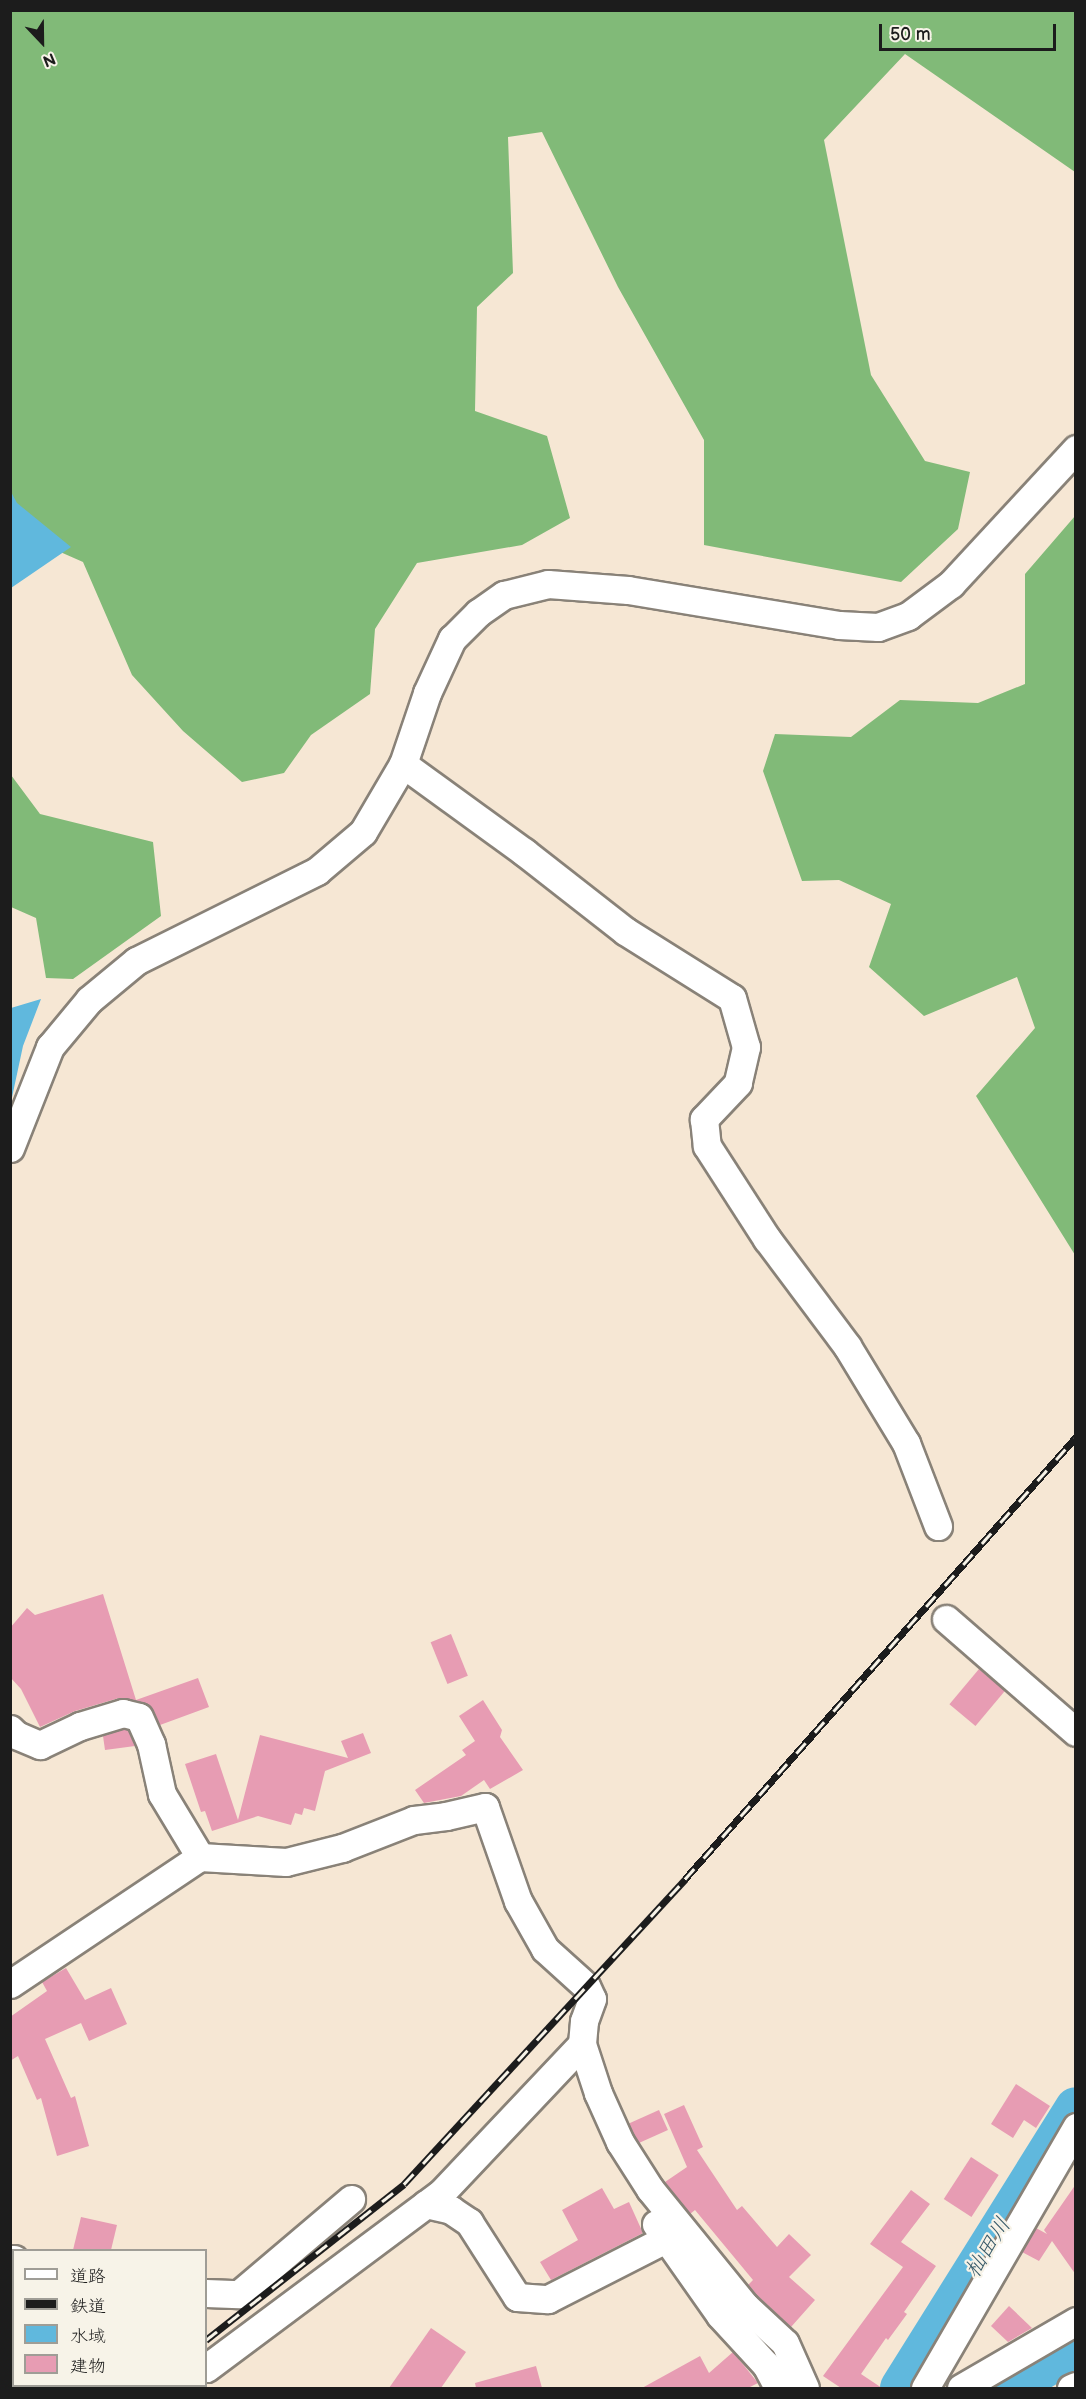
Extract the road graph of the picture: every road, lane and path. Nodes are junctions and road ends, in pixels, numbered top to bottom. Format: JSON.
{"nodes":[{"id":1,"x":1076,"y":449,"type":"edge"},
{"id":2,"x":403,"y":764,"type":"junction"},
{"id":3,"x":10,"y":1148,"type":"edge"},
{"id":4,"x":938,"y":1526,"type":"dead end"},
{"id":5,"x":946,"y":1619,"type":"dead end"},
{"id":6,"x":10,"y":1729,"type":"edge"},
{"id":7,"x":1076,"y":1732,"type":"edge"},
{"id":8,"x":200,"y":1857,"type":"junction"},
{"id":9,"x":10,"y":1984,"type":"edge"},
{"id":10,"x":575,"y":2052,"type":"junction"},
{"id":11,"x":1076,"y":2127,"type":"edge"},
{"id":12,"x":351,"y":2199,"type":"dead end"},
{"id":13,"x":426,"y":2204,"type":"junction"},
{"id":14,"x":666,"y":2239,"type":"junction"},
{"id":15,"x":207,"y":2293,"type":"edge"},
{"id":16,"x":1076,"y":2321,"type":"edge"},
{"id":17,"x":207,"y":2367,"type":"edge"},
{"id":18,"x":1076,"y":2386,"type":"edge"},
{"id":19,"x":778,"y":2388,"type":"edge"},
{"id":20,"x":805,"y":2388,"type":"edge"},
{"id":21,"x":925,"y":2388,"type":"edge"},
{"id":22,"x":961,"y":2388,"type":"edge"},
{"id":23,"x":1071,"y":2388,"type":"edge"}],
"edges":[{"from":1,"to":2,"type":"street"},
{"from":2,"to":3,"type":"street"},
{"from":2,"to":4,"type":"street"},
{"from":5,"to":7,"type":"street"},
{"from":6,"to":8,"type":"street"},
{"from":8,"to":9,"type":"street"},
{"from":8,"to":10,"type":"street"},
{"from":10,"to":13,"type":"street"},
{"from":10,"to":14,"type":"street"},
{"from":10,"to":20,"type":"street"},
{"from":11,"to":21,"type":"street"},
{"from":12,"to":15,"type":"street"},
{"from":13,"to":14,"type":"street"},
{"from":13,"to":17,"type":"street"},
{"from":14,"to":19,"type":"street"},
{"from":16,"to":22,"type":"street"},
{"from":18,"to":23,"type":"street"}]}
